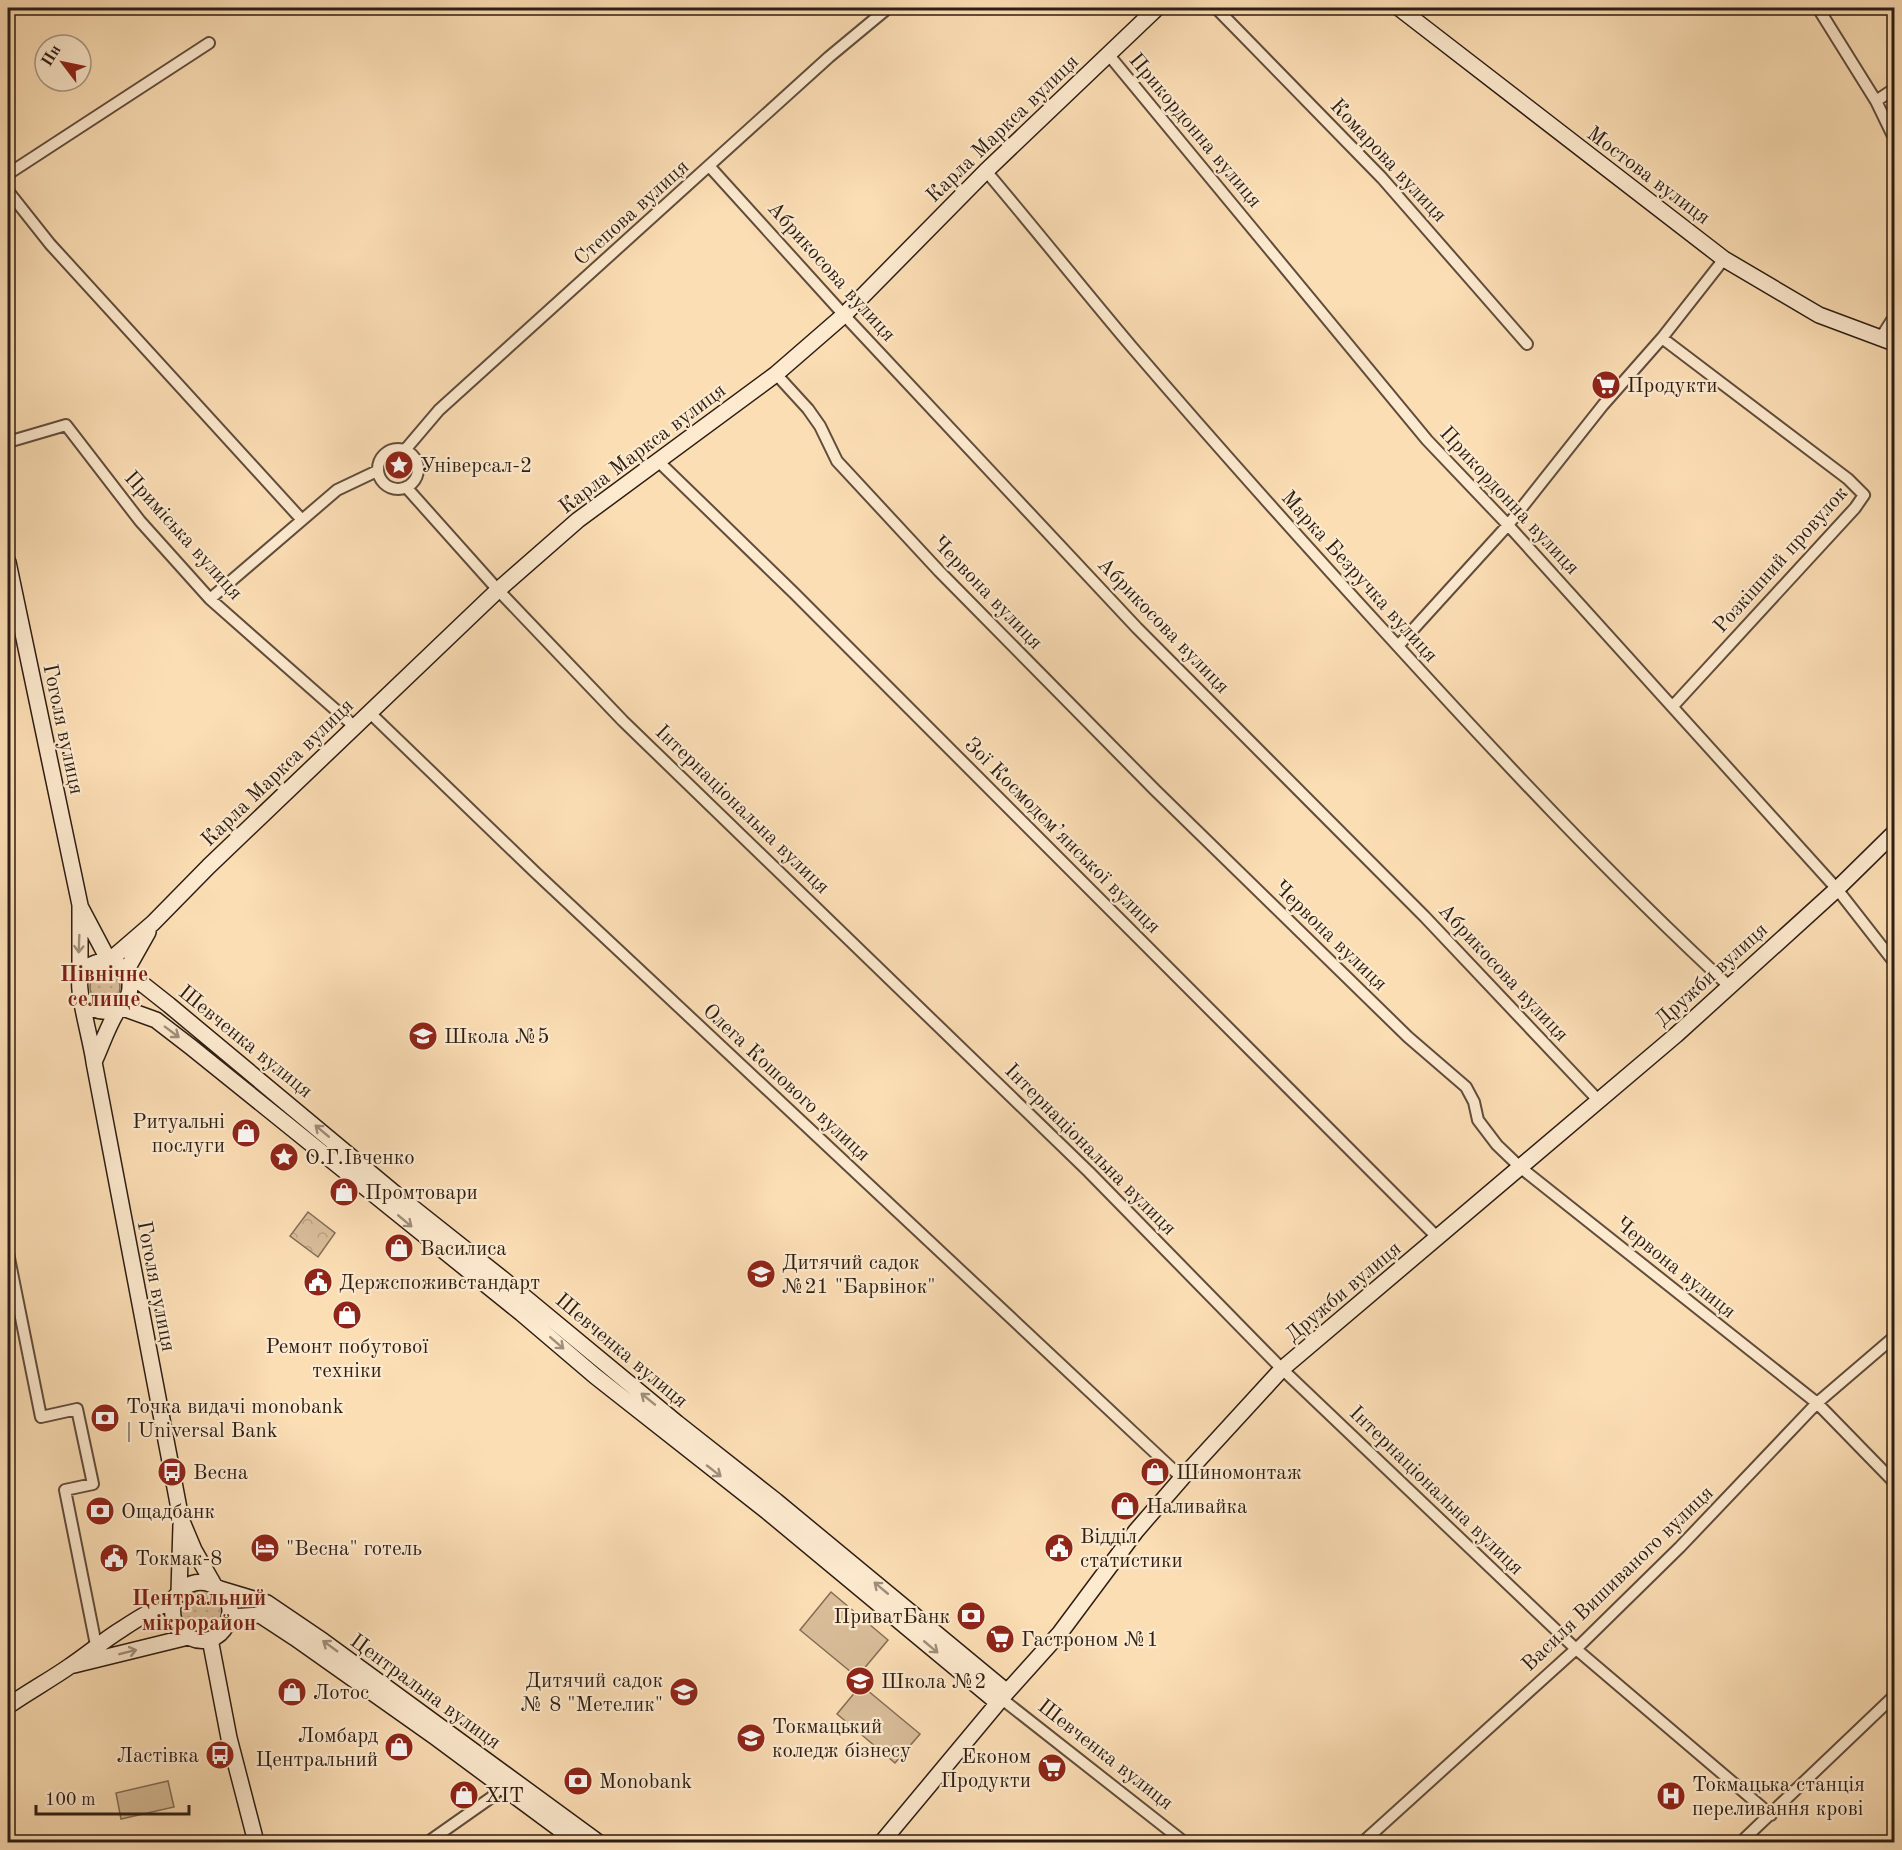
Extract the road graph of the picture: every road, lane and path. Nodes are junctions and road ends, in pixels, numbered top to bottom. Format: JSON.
{"nodes":[{"id":1,"x":888,"y":8,"type":"edge"},
{"id":2,"x":1156,"y":8,"type":"edge"},
{"id":3,"x":1216,"y":8,"type":"edge"},
{"id":4,"x":1399,"y":8,"type":"edge"},
{"id":5,"x":1818,"y":8,"type":"edge"},
{"id":6,"x":209,"y":43,"type":"dead end"},
{"id":7,"x":1108,"y":54,"type":"junction"},
{"id":8,"x":1894,"y":89,"type":"edge"},
{"id":9,"x":1876,"y":101,"type":"junction"},
{"id":10,"x":1894,"y":138,"type":"edge"},
{"id":11,"x":710,"y":167,"type":"junction"},
{"id":12,"x":986,"y":171,"type":"junction"},
{"id":13,"x":8,"y":174,"type":"edge"},
{"id":14,"x":8,"y":191,"type":"edge"},
{"id":15,"x":1724,"y":259,"type":"junction"},
{"id":16,"x":844,"y":315,"type":"junction"},
{"id":17,"x":1894,"y":317,"type":"edge"},
{"id":18,"x":1662,"y":338,"type":"junction"},
{"id":19,"x":1887,"y":341,"type":"edge"},
{"id":20,"x":1527,"y":344,"type":"dead end"},
{"id":21,"x":776,"y":374,"type":"junction"},
{"id":22,"x":8,"y":442,"type":"edge"},
{"id":23,"x":405,"y":450,"type":"junction"},
{"id":24,"x":659,"y":462,"type":"junction"},
{"id":25,"x":377,"y":471,"type":"junction"},
{"id":26,"x":406,"y":487,"type":"junction"},
{"id":27,"x":302,"y":520,"type":"junction"},
{"id":28,"x":1508,"y":525,"type":"junction"},
{"id":29,"x":8,"y":562,"type":"edge"},
{"id":30,"x":498,"y":590,"type":"junction"},
{"id":31,"x":210,"y":599,"type":"junction"},
{"id":32,"x":1398,"y":646,"type":"junction"},
{"id":33,"x":1673,"y":706,"type":"junction"},
{"id":34,"x":369,"y":712,"type":"junction"},
{"id":35,"x":354,"y":726,"type":"junction"},
{"id":36,"x":1894,"y":833,"type":"edge"},
{"id":37,"x":1837,"y":889,"type":"junction"},
{"id":38,"x":80,"y":905,"type":"junction"},
{"id":39,"x":153,"y":923,"type":"junction"},
{"id":40,"x":109,"y":961,"type":"junction"},
{"id":41,"x":1894,"y":962,"type":"edge"},
{"id":42,"x":126,"y":971,"type":"junction"},
{"id":43,"x":80,"y":982,"type":"junction"},
{"id":44,"x":1729,"y":986,"type":"junction"},
{"id":45,"x":83,"y":1000,"type":"junction"},
{"id":46,"x":120,"y":1007,"type":"junction"},
{"id":47,"x":94,"y":1062,"type":"junction"},
{"id":48,"x":1599,"y":1101,"type":"junction"},
{"id":49,"x":1521,"y":1168,"type":"junction"},
{"id":50,"x":430,"y":1231,"type":"junction"},
{"id":51,"x":1438,"y":1238,"type":"junction"},
{"id":52,"x":8,"y":1253,"type":"edge"},
{"id":53,"x":1894,"y":1337,"type":"edge"},
{"id":54,"x":1282,"y":1369,"type":"junction"},
{"id":55,"x":1817,"y":1403,"type":"junction"},
{"id":56,"x":1182,"y":1478,"type":"junction"},
{"id":57,"x":1894,"y":1482,"type":"edge"},
{"id":58,"x":181,"y":1519,"type":"junction"},
{"id":59,"x":217,"y":1587,"type":"junction"},
{"id":60,"x":177,"y":1595,"type":"junction"},
{"id":61,"x":230,"y":1617,"type":"junction"},
{"id":62,"x":198,"y":1639,"type":"junction"},
{"id":63,"x":96,"y":1646,"type":"junction"},
{"id":64,"x":1576,"y":1649,"type":"junction"},
{"id":65,"x":71,"y":1665,"type":"junction"},
{"id":66,"x":1894,"y":1696,"type":"edge"},
{"id":67,"x":1002,"y":1698,"type":"junction"},
{"id":68,"x":8,"y":1706,"type":"edge"},
{"id":69,"x":441,"y":1734,"type":"junction"},
{"id":70,"x":501,"y":1786,"type":"junction"},
{"id":71,"x":1771,"y":1815,"type":"junction"},
{"id":72,"x":256,"y":1842,"type":"edge"},
{"id":73,"x":428,"y":1842,"type":"edge"},
{"id":74,"x":577,"y":1842,"type":"edge"},
{"id":75,"x":598,"y":1842,"type":"edge"},
{"id":76,"x":882,"y":1842,"type":"edge"},
{"id":77,"x":1184,"y":1842,"type":"edge"},
{"id":78,"x":1363,"y":1842,"type":"edge"},
{"id":79,"x":1741,"y":1842,"type":"edge"}],
"edges":[{"from":1,"to":11,"type":"street","name":"Степова вулиця"},
{"from":2,"to":7,"type":"street","name":"Карла Маркса вулиця"},
{"from":3,"to":20,"type":"street","name":"Комарова вулиця"},
{"from":4,"to":15,"type":"street","name":"Мостова вулиця"},
{"from":5,"to":9,"type":"street"},
{"from":6,"to":13,"type":"street"},
{"from":7,"to":12,"type":"street","name":"Карла Маркса вулиця"},
{"from":7,"to":28,"type":"street","name":"Прикордонна вулиця"},
{"from":8,"to":9,"type":"street"},
{"from":9,"to":10,"type":"street"},
{"from":11,"to":16,"type":"street","name":"Абрикосова вулиця"},
{"from":11,"to":23,"type":"street","name":"Степова вулиця"},
{"from":12,"to":16,"type":"street","name":"Карла Маркса вулиця"},
{"from":12,"to":32,"type":"street","name":"Марка Безручка вулиця"},
{"from":14,"to":27,"type":"street"},
{"from":15,"to":18,"type":"street"},
{"from":15,"to":19,"type":"street","name":"Мостова вулиця"},
{"from":16,"to":21,"type":"street","name":"Карла Маркса вулиця"},
{"from":16,"to":48,"type":"street","name":"Абрикосова вулиця"},
{"from":17,"to":19,"type":"street"},
{"from":18,"to":28,"type":"street"},
{"from":18,"to":33,"type":"street","name":"Розкішний провулок"},
{"from":21,"to":24,"type":"street","name":"Карла Маркса вулиця"},
{"from":21,"to":49,"type":"street","name":"Червона вулиця"},
{"from":22,"to":31,"type":"street","name":"Приміська вулиця"},
{"from":23,"to":25,"type":"street"},
{"from":23,"to":26,"type":"street"},
{"from":24,"to":30,"type":"street","name":"Карла Маркса вулиця"},
{"from":24,"to":51,"type":"street","name":"Зої Космодем’янської вулиця"},
{"from":25,"to":26,"type":"street"},
{"from":25,"to":27,"type":"street"},
{"from":26,"to":30,"type":"street","name":"Інтернаціональна вулиця"},
{"from":27,"to":31,"type":"street"},
{"from":28,"to":32,"type":"street"},
{"from":28,"to":33,"type":"street","name":"Прикордонна вулиця"},
{"from":29,"to":38,"type":"street","name":"Гоголя вулиця"},
{"from":30,"to":34,"type":"street","name":"Карла Маркса вулиця"},
{"from":30,"to":54,"type":"street","name":"Інтернаціональна вулиця"},
{"from":31,"to":35,"type":"street","name":"Приміська вулиця"},
{"from":32,"to":44,"type":"street","name":"Марка Безручка вулиця"},
{"from":33,"to":37,"type":"street","name":"Прикордонна вулиця"},
{"from":34,"to":35,"type":"street","name":"Карла Маркса вулиця"},
{"from":34,"to":56,"type":"street","name":"Олега Кошового вулиця"},
{"from":35,"to":39,"type":"street","name":"Карла Маркса вулиця"},
{"from":36,"to":37,"type":"street","name":"Дружби вулиця"},
{"from":37,"to":41,"type":"street","name":"Прикордонна вулиця"},
{"from":37,"to":44,"type":"street","name":"Дружби вулиця"},
{"from":38,"to":40,"type":"street","name":"Гоголя вулиця"},
{"from":38,"to":43,"type":"street","name":"Гоголя вулиця","one_way":true},
{"from":39,"to":40,"type":"street","name":"Карла Маркса вулиця"},
{"from":39,"to":42,"type":"street","name":"Карла Маркса вулиця"},
{"from":40,"to":42,"type":"street"},
{"from":40,"to":43,"type":"street"},
{"from":42,"to":46,"type":"street"},
{"from":50,"to":42,"type":"street","name":"Шевченка вулиця","one_way":true},
{"from":43,"to":45,"type":"street","name":"Гоголя вулиця"},
{"from":44,"to":48,"type":"street","name":"Дружби вулиця"},
{"from":45,"to":46,"type":"street"},
{"from":45,"to":47,"type":"street","name":"Гоголя вулиця"},
{"from":46,"to":47,"type":"street"},
{"from":46,"to":50,"type":"street","name":"Шевченка вулиця","one_way":true},
{"from":47,"to":58,"type":"street","name":"Гоголя вулиця"},
{"from":48,"to":49,"type":"street","name":"Дружби вулиця"},
{"from":49,"to":51,"type":"street","name":"Дружби вулиця"},
{"from":49,"to":55,"type":"street","name":"Червона вулиця"},
{"from":50,"to":67,"type":"street","name":"Шевченка вулиця"},
{"from":51,"to":54,"type":"street","name":"Дружби вулиця"},
{"from":52,"to":63,"type":"street"},
{"from":53,"to":55,"type":"street","name":"Василя Вишиваного вулиця"},
{"from":54,"to":56,"type":"street","name":"Дружби вулиця"},
{"from":54,"to":64,"type":"street","name":"Інтернаціональна вулиця"},
{"from":55,"to":57,"type":"street","name":"Червона вулиця"},
{"from":55,"to":64,"type":"street","name":"Василя Вишиваного вулиця"},
{"from":56,"to":67,"type":"street","name":"Дружби вулиця"},
{"from":58,"to":59,"type":"street","name":"Гоголя вулиця"},
{"from":58,"to":60,"type":"street","name":"Гоголя вулиця"},
{"from":59,"to":60,"type":"street"},
{"from":59,"to":61,"type":"street"},
{"from":69,"to":59,"type":"street","name":"Центральна вулиця","one_way":true},
{"from":60,"to":62,"type":"street"},
{"from":60,"to":63,"type":"street"},
{"from":61,"to":62,"type":"street"},
{"from":61,"to":69,"type":"street","name":"Центральна вулиця"},
{"from":65,"to":62,"type":"street","one_way":true},
{"from":62,"to":72,"type":"street"},
{"from":63,"to":65,"type":"street"},
{"from":64,"to":71,"type":"street","name":"Інтернаціональна вулиця"},
{"from":64,"to":78,"type":"street","name":"Василя Вишиваного вулиця"},
{"from":65,"to":68,"type":"street"},
{"from":66,"to":71,"type":"street"},
{"from":67,"to":76,"type":"street","name":"Дружби вулиця"},
{"from":67,"to":77,"type":"street","name":"Шевченка вулиця"},
{"from":69,"to":70,"type":"street","name":"Центральна вулиця"},
{"from":69,"to":75,"type":"street","name":"Центральна вулиця"},
{"from":70,"to":73,"type":"street"},
{"from":70,"to":74,"type":"street","name":"Центральна вулиця"},
{"from":71,"to":79,"type":"street"}]}
